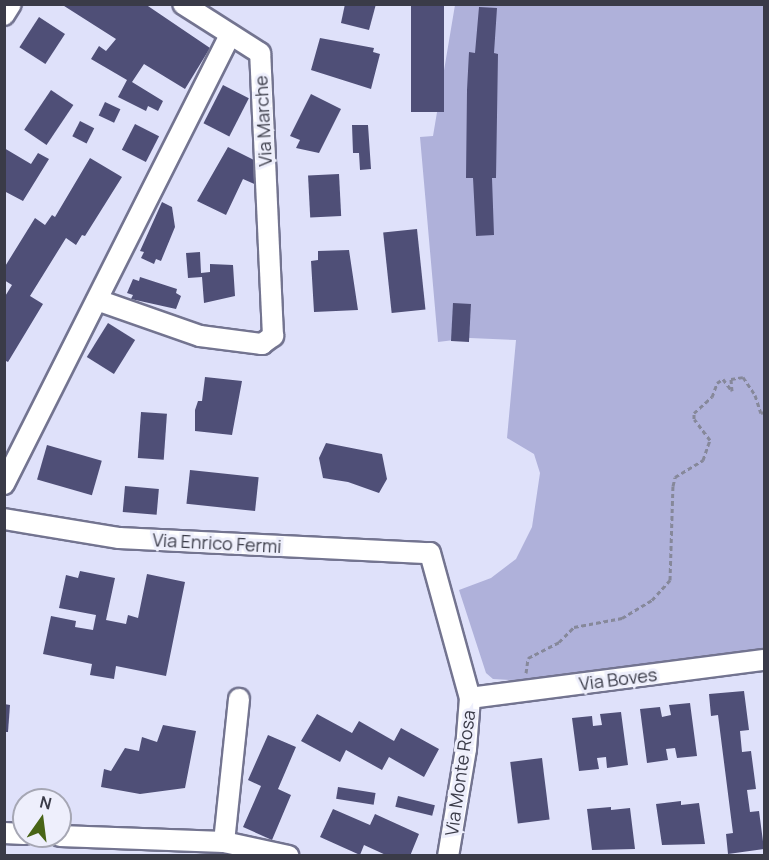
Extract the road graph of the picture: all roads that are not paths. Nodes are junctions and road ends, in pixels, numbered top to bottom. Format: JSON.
{"nodes":[{"id":1,"x":11,"y":4,"type":"edge"},
{"id":2,"x":183,"y":4,"type":"edge"},
{"id":3,"x":4,"y":15,"type":"edge"},
{"id":4,"x":230,"y":35,"type":"junction"},
{"id":5,"x":97,"y":300,"type":"junction"},
{"id":6,"x":4,"y":484,"type":"edge"},
{"id":7,"x":4,"y":519,"type":"edge"},
{"id":8,"x":430,"y":553,"type":"joint"},
{"id":9,"x":765,"y":660,"type":"edge"},
{"id":10,"x":470,"y":698,"type":"junction"},
{"id":11,"x":239,"y":699,"type":"dead end"},
{"id":12,"x":72,"y":836,"type":"edge"},
{"id":13,"x":224,"y":842,"type":"junction"},
{"id":14,"x":289,"y":855,"type":"edge"},
{"id":15,"x":448,"y":855,"type":"edge"}],
"edges":[{"from":1,"to":3,"type":"street"},
{"from":2,"to":4,"type":"street"},
{"from":4,"to":5,"type":"street"},
{"from":4,"to":5,"type":"street","name":"Via Marche"},
{"from":5,"to":6,"type":"street"},
{"from":7,"to":8,"type":"street","name":"Via Enrico Fermi"},
{"from":8,"to":10,"type":"street","name":"Via Monte Rosa"},
{"from":9,"to":10,"type":"street","name":"Via Boves"},
{"from":10,"to":15,"type":"street","name":"Via Monte Rosa"},
{"from":11,"to":13,"type":"street"},
{"from":12,"to":13,"type":"street"},
{"from":13,"to":14,"type":"street"}]}
